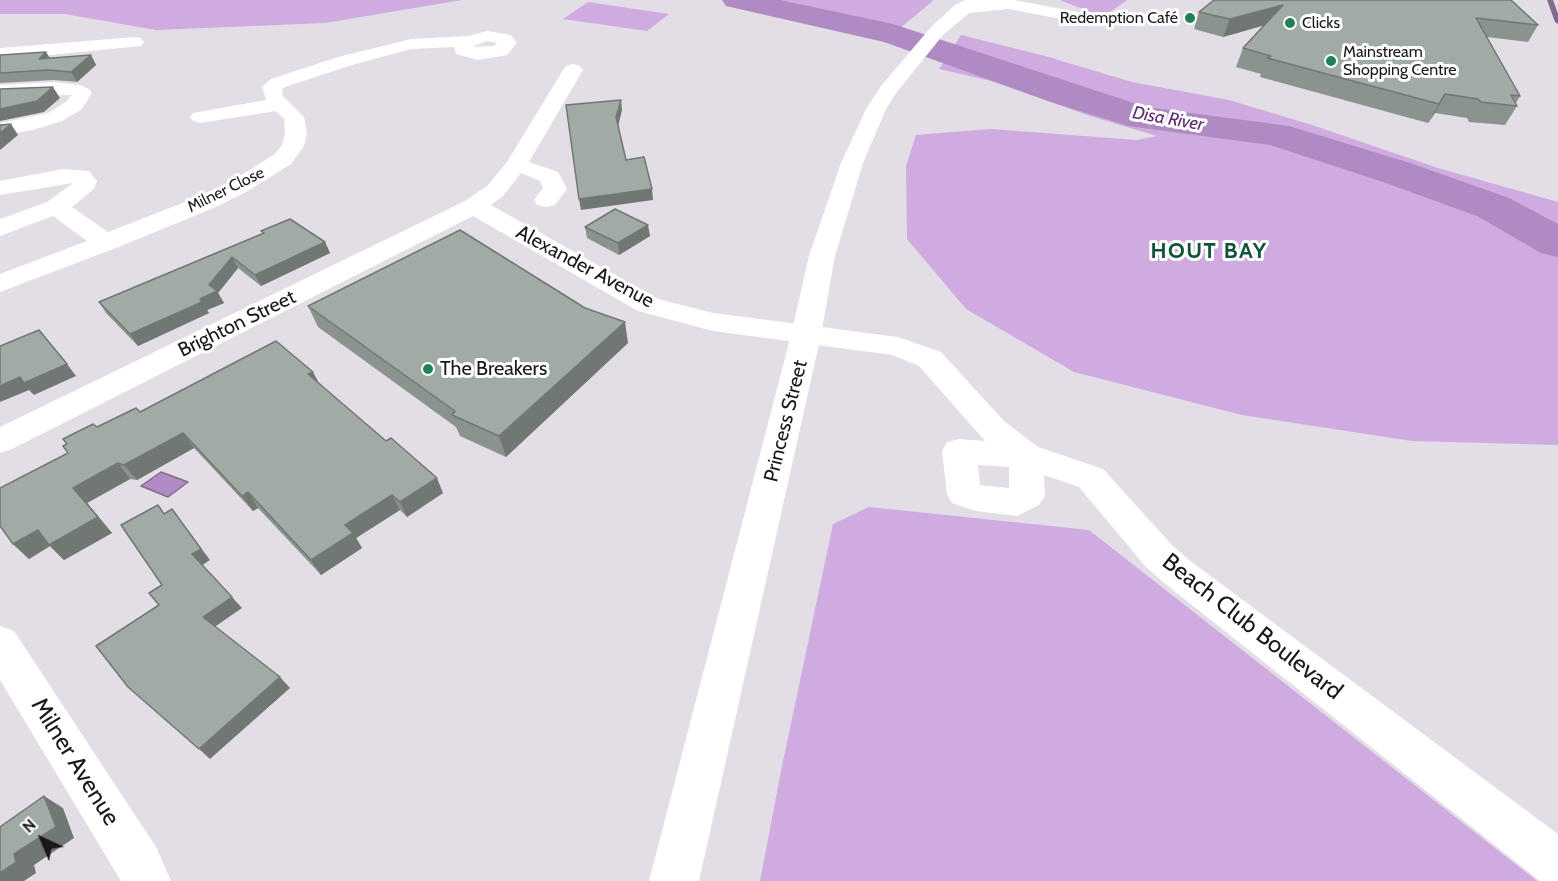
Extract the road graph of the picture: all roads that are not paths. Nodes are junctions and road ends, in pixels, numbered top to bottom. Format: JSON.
{"nodes":[{"id":1,"x":968,"y":5,"type":"edge"},
{"id":2,"x":1072,"y":16,"type":"dead end"},
{"id":3,"x":468,"y":41,"type":"dead end"},
{"id":4,"x":135,"y":42,"type":"dead end"},
{"id":5,"x":0,"y":54,"type":"edge"},
{"id":6,"x":573,"y":70,"type":"dead end"},
{"id":7,"x":0,"y":91,"type":"edge"},
{"id":8,"x":282,"y":104,"type":"junction"},
{"id":9,"x":200,"y":117,"type":"dead end"},
{"id":10,"x":0,"y":129,"type":"edge"},
{"id":11,"x":516,"y":165,"type":"junction"},
{"id":12,"x":0,"y":188,"type":"edge"},
{"id":13,"x":546,"y":201,"type":"dead end"},
{"id":14,"x":474,"y":206,"type":"junction"},
{"id":15,"x":56,"y":207,"type":"junction"},
{"id":16,"x":0,"y":228,"type":"edge"},
{"id":17,"x":107,"y":243,"type":"junction"},
{"id":18,"x":0,"y":284,"type":"edge"},
{"id":19,"x":806,"y":335,"type":"junction"},
{"id":20,"x":955,"y":389,"type":"junction"},
{"id":21,"x":0,"y":441,"type":"edge"},
{"id":22,"x":959,"y":451,"type":"junction"},
{"id":23,"x":1026,"y":456,"type":"junction"},
{"id":24,"x":0,"y":644,"type":"edge"},
{"id":25,"x":1558,"y":864,"type":"edge"},
{"id":26,"x":146,"y":881,"type":"edge"},
{"id":27,"x":674,"y":881,"type":"edge"}],
"edges":[{"from":1,"to":2,"type":"street"},
{"from":1,"to":19,"type":"street","name":"Princess Street"},
{"from":3,"to":8,"type":"street","name":"Milner Close"},
{"from":4,"to":5,"type":"street"},
{"from":6,"to":11,"type":"street","name":"Brighton Street"},
{"from":7,"to":10,"type":"street"},
{"from":8,"to":9,"type":"street"},
{"from":8,"to":17,"type":"street","name":"Milner Close"},
{"from":11,"to":13,"type":"street"},
{"from":11,"to":14,"type":"street","name":"Brighton Street"},
{"from":12,"to":15,"type":"street"},
{"from":14,"to":19,"type":"street","name":"Alexander Avenue"},
{"from":14,"to":21,"type":"street","name":"Brighton Street"},
{"from":15,"to":16,"type":"street"},
{"from":15,"to":17,"type":"street"},
{"from":17,"to":18,"type":"street","name":"Milner Close"},
{"from":19,"to":20,"type":"street","name":"Beach Club Boulevard"},
{"from":19,"to":27,"type":"street","name":"Princess Street"},
{"from":20,"to":22,"type":"street"},
{"from":20,"to":23,"type":"street","name":"Beach Club Boulevard"},
{"from":22,"to":23,"type":"street"},
{"from":22,"to":23,"type":"street"},
{"from":23,"to":25,"type":"street","name":"Beach Club Boulevard"},
{"from":24,"to":26,"type":"street","name":"Milner Avenue"}]}
